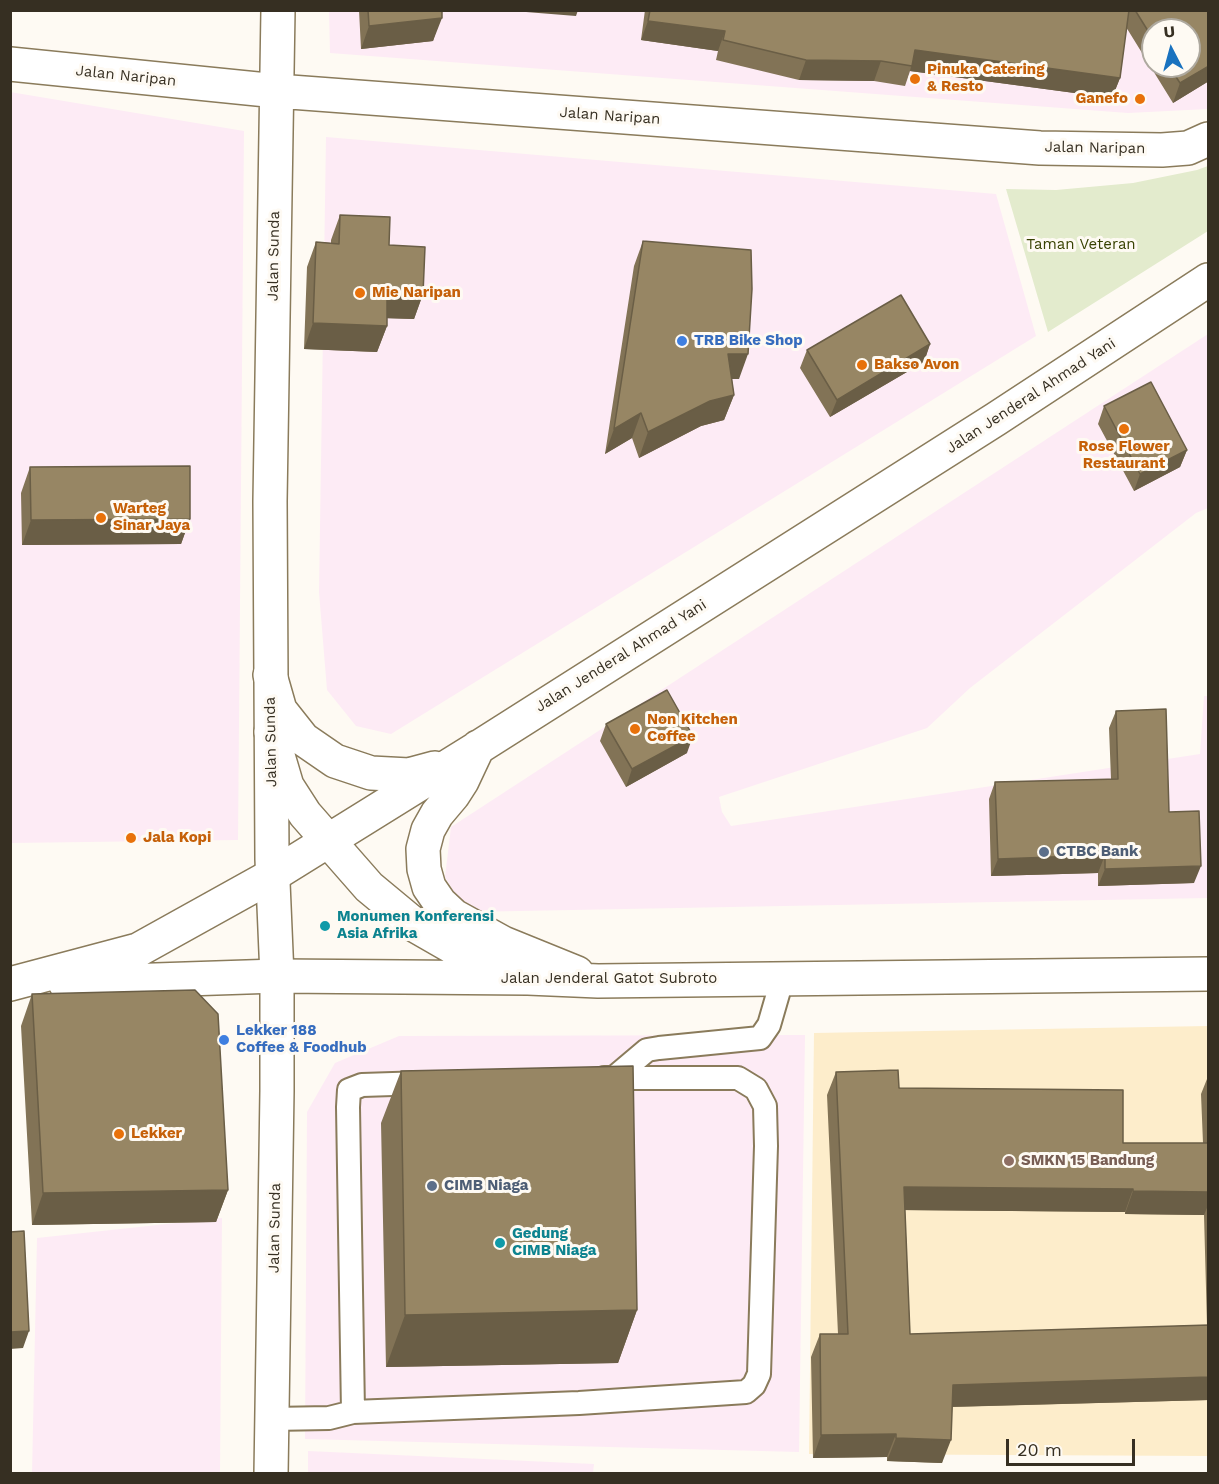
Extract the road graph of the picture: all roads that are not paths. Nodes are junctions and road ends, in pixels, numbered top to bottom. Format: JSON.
{"nodes":[{"id":1,"x":278,"y":10,"type":"edge"},
{"id":2,"x":10,"y":64,"type":"edge"},
{"id":3,"x":277,"y":91,"type":"junction"},
{"id":4,"x":1209,"y":139,"type":"edge"},
{"id":5,"x":1209,"y":280,"type":"edge"},
{"id":6,"x":270,"y":675,"type":"junction"},
{"id":7,"x":271,"y":732,"type":"junction"},
{"id":8,"x":479,"y":747,"type":"junction"},
{"id":9,"x":328,"y":840,"type":"junction"},
{"id":10,"x":273,"y":875,"type":"junction"},
{"id":11,"x":1209,"y":974,"type":"edge"},
{"id":12,"x":277,"y":976,"type":"junction"},
{"id":13,"x":528,"y":978,"type":"junction"},
{"id":14,"x":783,"y":980,"type":"junction"},
{"id":15,"x":598,"y":981,"type":"junction"},
{"id":16,"x":10,"y":984,"type":"edge"},
{"id":17,"x":615,"y":1077,"type":"junction"},
{"id":18,"x":581,"y":1078,"type":"edge"},
{"id":19,"x":443,"y":1083,"type":"edge"},
{"id":20,"x":353,"y":1412,"type":"junction"},
{"id":21,"x":272,"y":1419,"type":"junction"},
{"id":22,"x":271,"y":1473,"type":"edge"}],
"edges":[{"from":1,"to":3,"type":"main road","name":"Jalan Sunda"},
{"from":2,"to":3,"type":"main road","name":"Jalan Naripan"},
{"from":3,"to":4,"type":"main road","name":"Jalan Naripan"},
{"from":3,"to":6,"type":"main road","name":"Jalan Sunda"},
{"from":5,"to":8,"type":"main road","name":"Jalan Jenderal Ahmad Yani"},
{"from":6,"to":7,"type":"main road","name":"Jalan Sunda"},
{"from":6,"to":8,"type":"main road"},
{"from":7,"to":9,"type":"main road"},
{"from":7,"to":10,"type":"main road","name":"Jalan Sunda"},
{"from":8,"to":9,"type":"main road","name":"Jalan Jenderal Ahmad Yani"},
{"from":8,"to":15,"type":"main road"},
{"from":9,"to":10,"type":"main road","name":"Jalan Jenderal Ahmad Yani"},
{"from":9,"to":13,"type":"main road"},
{"from":10,"to":12,"type":"main road","name":"Jalan Sunda"},
{"from":10,"to":16,"type":"main road","name":"Jalan Jenderal Ahmad Yani"},
{"from":11,"to":14,"type":"main road","name":"Jalan Jenderal Gatot Subroto"},
{"from":12,"to":13,"type":"main road","name":"Jalan Jenderal Gatot Subroto"},
{"from":12,"to":16,"type":"main road","name":"Jalan Jenderal Gatot Subroto"},
{"from":12,"to":21,"type":"main road","name":"Jalan Sunda"},
{"from":13,"to":15,"type":"main road","name":"Jalan Jenderal Gatot Subroto"},
{"from":14,"to":15,"type":"main road","name":"Jalan Jenderal Gatot Subroto"},
{"from":14,"to":17,"type":"lane"},
{"from":17,"to":18,"type":"lane"},
{"from":17,"to":20,"type":"lane"},
{"from":19,"to":20,"type":"lane"},
{"from":20,"to":21,"type":"lane"},
{"from":21,"to":22,"type":"main road","name":"Jalan Sunda"}]}
